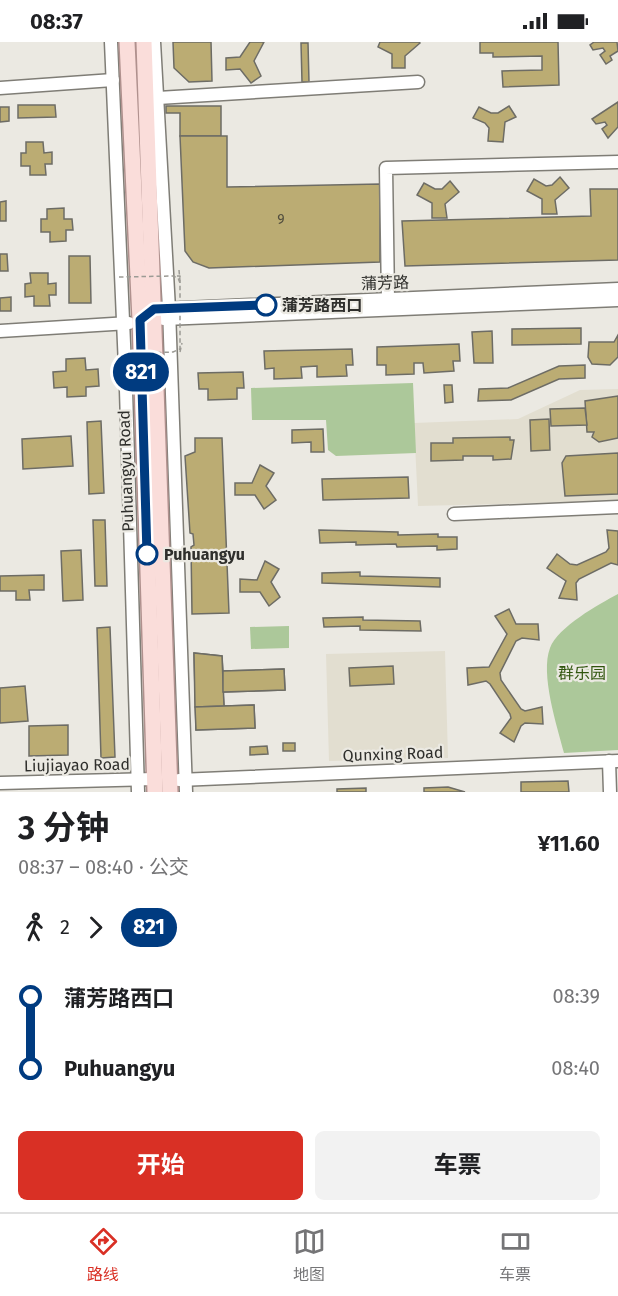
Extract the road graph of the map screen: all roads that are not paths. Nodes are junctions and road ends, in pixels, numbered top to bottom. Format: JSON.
{"nodes":[{"id":1,"x":111,"y":42,"type":"edge"},
{"id":2,"x":127,"y":42,"type":"edge"},
{"id":3,"x":144,"y":42,"type":"edge"},
{"id":4,"x":153,"y":46,"type":"edge"},
{"id":5,"x":113,"y":80,"type":"junction"},
{"id":6,"x":418,"y":82,"type":"dead end"},
{"id":7,"x":0,"y":88,"type":"edge"},
{"id":8,"x":158,"y":98,"type":"junction"},
{"id":9,"x":618,"y":162,"type":"edge"},
{"id":10,"x":618,"y":289,"type":"edge"},
{"id":11,"x":388,"y":299,"type":"junction"},
{"id":12,"x":618,"y":300,"type":"edge"},
{"id":13,"x":158,"y":315,"type":"junction"},
{"id":14,"x":123,"y":325,"type":"junction"},
{"id":15,"x":0,"y":332,"type":"edge"},
{"id":16,"x":618,"y":507,"type":"edge"},
{"id":17,"x":454,"y":513,"type":"dead end"},
{"id":18,"x":614,"y":761,"type":"edge"},
{"id":19,"x":0,"y":783,"type":"edge"},
{"id":20,"x":138,"y":786,"type":"edge"},
{"id":21,"x":162,"y":786,"type":"edge"},
{"id":22,"x":186,"y":786,"type":"edge"},
{"id":23,"x":610,"y":792,"type":"edge"}],
"edges":[{"from":1,"to":5,"type":"street"},
{"from":2,"to":13,"type":"main road","name":"Puhuangyu Road"},
{"from":3,"to":13,"type":"main road","name":"Puhuangyu Road"},
{"from":4,"to":8,"type":"street"},
{"from":5,"to":7,"type":"street"},
{"from":5,"to":14,"type":"street"},
{"from":6,"to":8,"type":"street"},
{"from":8,"to":13,"type":"street"},
{"from":9,"to":11,"type":"street"},
{"from":10,"to":11,"type":"street","name":"蒲芳路"},
{"from":11,"to":13,"type":"street","name":"蒲芳路"},
{"from":12,"to":13,"type":"street","name":"蒲芳路"},
{"from":13,"to":14,"type":"street"},
{"from":13,"to":21,"type":"main road","name":"Puhuangyu Road"},
{"from":13,"to":22,"type":"street"},
{"from":14,"to":15,"type":"street"},
{"from":14,"to":20,"type":"street"},
{"from":16,"to":17,"type":"street"},
{"from":18,"to":22,"type":"street","name":"Qunxing Road"},
{"from":18,"to":23,"type":"street"},
{"from":19,"to":20,"type":"street","name":"Liujiayao Road"},
{"from":20,"to":21,"type":"street","name":"Liujiayao Road"},
{"from":21,"to":22,"type":"street","name":"Qunxing Road"}]}
